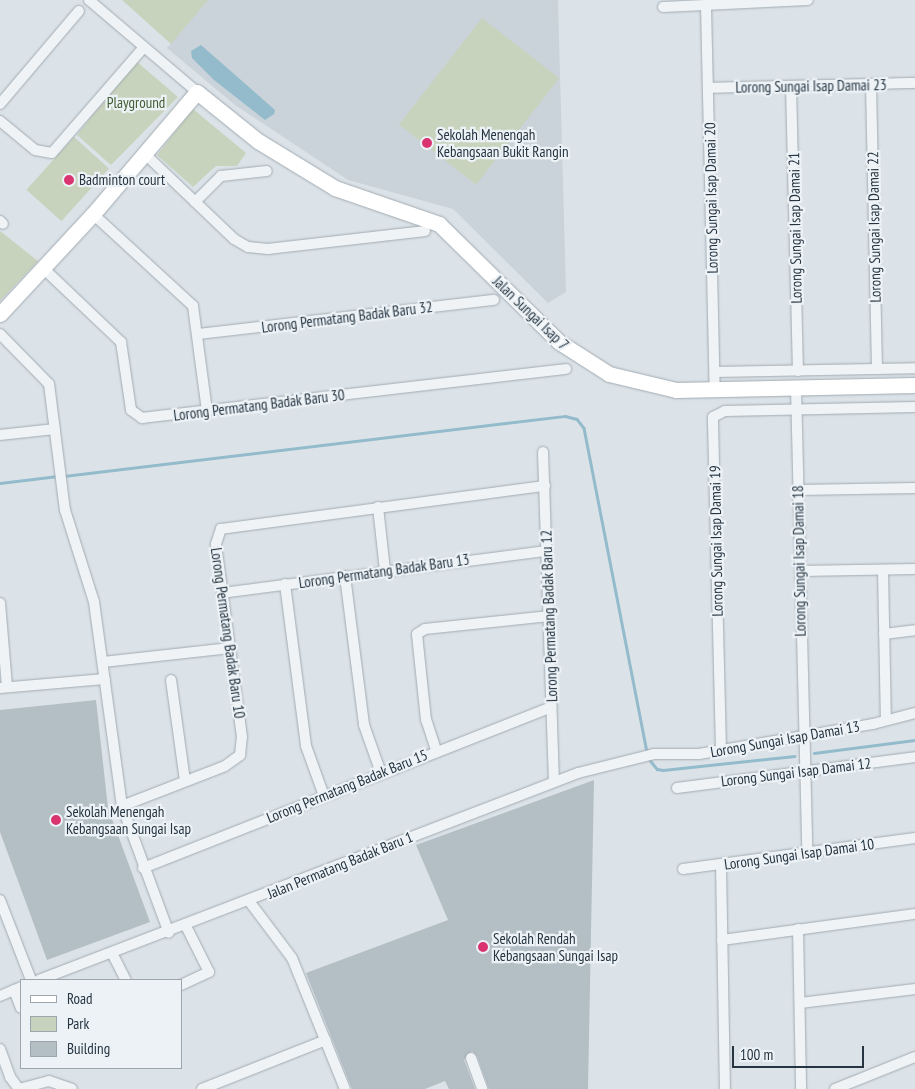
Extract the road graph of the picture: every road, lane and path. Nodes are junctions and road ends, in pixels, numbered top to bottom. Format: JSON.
{"nodes":[{"id":1,"x":89,"y":0,"type":"edge"},
{"id":2,"x":808,"y":0,"type":"edge"},
{"id":3,"x":706,"y":6,"type":"junction"},
{"id":4,"x":663,"y":7,"type":"dead end"},
{"id":5,"x":79,"y":11,"type":"dead end"},
{"id":6,"x":144,"y":47,"type":"junction"},
{"id":7,"x":871,"y":84,"type":"junction"},
{"id":8,"x":915,"y":84,"type":"edge"},
{"id":9,"x":792,"y":86,"type":"junction"},
{"id":10,"x":708,"y":88,"type":"junction"},
{"id":11,"x":197,"y":92,"type":"junction"},
{"id":12,"x":0,"y":104,"type":"edge"},
{"id":13,"x":0,"y":121,"type":"edge"},
{"id":14,"x":145,"y":154,"type":"junction"},
{"id":15,"x":267,"y":171,"type":"dead end"},
{"id":16,"x":195,"y":202,"type":"junction"},
{"id":17,"x":93,"y":214,"type":"junction"},
{"id":18,"x":425,"y":231,"type":"dead end"},
{"id":19,"x":43,"y":268,"type":"junction"},
{"id":20,"x":494,"y":300,"type":"dead end"},
{"id":21,"x":0,"y":314,"type":"edge"},
{"id":22,"x":0,"y":334,"type":"edge"},
{"id":23,"x":200,"y":334,"type":"junction"},
{"id":24,"x":915,"y":368,"type":"edge"},
{"id":25,"x":566,"y":369,"type":"dead end"},
{"id":26,"x":877,"y":369,"type":"junction"},
{"id":27,"x":798,"y":371,"type":"junction"},
{"id":28,"x":715,"y":372,"type":"junction"},
{"id":29,"x":915,"y":385,"type":"edge"},
{"id":30,"x":796,"y":388,"type":"junction"},
{"id":31,"x":715,"y":390,"type":"junction"},
{"id":32,"x":915,"y":407,"type":"edge"},
{"id":33,"x":796,"y":410,"type":"junction"},
{"id":34,"x":207,"y":411,"type":"junction"},
{"id":35,"x":55,"y":429,"type":"junction"},
{"id":36,"x":0,"y":435,"type":"edge"},
{"id":37,"x":543,"y":452,"type":"dead end"},
{"id":38,"x":545,"y":486,"type":"junction"},
{"id":39,"x":915,"y":488,"type":"edge"},
{"id":40,"x":798,"y":490,"type":"junction"},
{"id":41,"x":378,"y":507,"type":"junction"},
{"id":42,"x":547,"y":551,"type":"junction"},
{"id":43,"x":915,"y":569,"type":"edge"},
{"id":44,"x":385,"y":570,"type":"junction"},
{"id":45,"x":883,"y":570,"type":"junction"},
{"id":46,"x":800,"y":571,"type":"junction"},
{"id":47,"x":345,"y":576,"type":"junction"},
{"id":48,"x":285,"y":584,"type":"junction"},
{"id":49,"x":222,"y":593,"type":"junction"},
{"id":50,"x":0,"y":603,"type":"edge"},
{"id":51,"x":549,"y":616,"type":"junction"},
{"id":52,"x":1,"y":620,"type":"edge"},
{"id":53,"x":915,"y":630,"type":"edge"},
{"id":54,"x":884,"y":634,"type":"junction"},
{"id":55,"x":230,"y":648,"type":"junction"},
{"id":56,"x":103,"y":662,"type":"junction"},
{"id":57,"x":105,"y":679,"type":"junction"},
{"id":58,"x":171,"y":680,"type":"dead end"},
{"id":59,"x":4,"y":687,"type":"edge"},
{"id":60,"x":551,"y":707,"type":"junction"},
{"id":61,"x":915,"y":713,"type":"edge"},
{"id":62,"x":886,"y":720,"type":"junction"},
{"id":63,"x":803,"y":734,"type":"junction"},
{"id":64,"x":436,"y":750,"type":"junction"},
{"id":65,"x":721,"y":750,"type":"junction"},
{"id":66,"x":642,"y":757,"type":"joint"},
{"id":67,"x":915,"y":757,"type":"edge"},
{"id":68,"x":804,"y":771,"type":"junction"},
{"id":69,"x":381,"y":773,"type":"junction"},
{"id":70,"x":554,"y":780,"type":"junction"},
{"id":71,"x":186,"y":782,"type":"junction"},
{"id":72,"x":677,"y":788,"type":"dead end"},
{"id":73,"x":324,"y":796,"type":"junction"},
{"id":74,"x":122,"y":806,"type":"junction"},
{"id":75,"x":915,"y":838,"type":"edge"},
{"id":76,"x":807,"y":852,"type":"junction"},
{"id":77,"x":721,"y":864,"type":"junction"},
{"id":78,"x":143,"y":868,"type":"junction"},
{"id":79,"x":683,"y":869,"type":"dead end"},
{"id":80,"x":0,"y":900,"type":"edge"},
{"id":81,"x":249,"y":901,"type":"junction"},
{"id":82,"x":915,"y":914,"type":"edge"},
{"id":83,"x":4,"y":924,"type":"edge"},
{"id":84,"x":186,"y":926,"type":"junction"},
{"id":85,"x":798,"y":929,"type":"junction"},
{"id":86,"x":169,"y":933,"type":"junction"},
{"id":87,"x":722,"y":940,"type":"junction"},
{"id":88,"x":112,"y":953,"type":"junction"},
{"id":89,"x":64,"y":976,"type":"edge"},
{"id":90,"x":31,"y":979,"type":"edge"},
{"id":91,"x":45,"y":979,"type":"edge"},
{"id":92,"x":125,"y":979,"type":"edge"},
{"id":93,"x":182,"y":986,"type":"edge"},
{"id":94,"x":18,"y":989,"type":"edge"},
{"id":95,"x":915,"y":990,"type":"edge"},
{"id":96,"x":0,"y":996,"type":"edge"},
{"id":97,"x":20,"y":1002,"type":"edge"},
{"id":98,"x":800,"y":1003,"type":"junction"},
{"id":99,"x":326,"y":1040,"type":"junction"},
{"id":100,"x":0,"y":1050,"type":"edge"},
{"id":101,"x":915,"y":1057,"type":"edge"},
{"id":102,"x":472,"y":1058,"type":"dead end"},
{"id":103,"x":72,"y":1089,"type":"edge"},
{"id":104,"x":202,"y":1089,"type":"edge"},
{"id":105,"x":345,"y":1089,"type":"edge"},
{"id":106,"x":482,"y":1089,"type":"edge"},
{"id":107,"x":725,"y":1089,"type":"edge"},
{"id":108,"x":801,"y":1089,"type":"edge"},
{"id":109,"x":835,"y":1089,"type":"edge"}],
"edges":[{"from":1,"to":6,"type":"street"},
{"from":2,"to":3,"type":"street"},
{"from":3,"to":4,"type":"street"},
{"from":3,"to":10,"type":"street","name":"Lorong Sungai Isap Damai 20"},
{"from":5,"to":12,"type":"street"},
{"from":6,"to":11,"type":"street"},
{"from":6,"to":13,"type":"street"},
{"from":7,"to":8,"type":"street","name":"Lorong Sungai Isap Damai 23"},
{"from":7,"to":9,"type":"street","name":"Lorong Sungai Isap Damai 23"},
{"from":7,"to":26,"type":"street","name":"Lorong Sungai Isap Damai 22"},
{"from":9,"to":10,"type":"street","name":"Lorong Sungai Isap Damai 23"},
{"from":9,"to":27,"type":"street","name":"Lorong Sungai Isap Damai 21"},
{"from":10,"to":28,"type":"street","name":"Lorong Sungai Isap Damai 20"},
{"from":11,"to":14,"type":"street"},
{"from":11,"to":31,"type":"street","name":"Jalan Sungai Isap 7"},
{"from":14,"to":16,"type":"street"},
{"from":14,"to":17,"type":"street"},
{"from":15,"to":16,"type":"street"},
{"from":16,"to":18,"type":"street"},
{"from":17,"to":19,"type":"street"},
{"from":17,"to":23,"type":"street"},
{"from":19,"to":21,"type":"street"},
{"from":19,"to":34,"type":"street","name":"Lorong Permatang Badak Baru 30"},
{"from":20,"to":23,"type":"street","name":"Lorong Permatang Badak Baru 32"},
{"from":22,"to":35,"type":"street"},
{"from":23,"to":34,"type":"street"},
{"from":24,"to":26,"type":"street"},
{"from":25,"to":34,"type":"street","name":"Lorong Permatang Badak Baru 30"},
{"from":26,"to":27,"type":"street"},
{"from":27,"to":28,"type":"street"},
{"from":28,"to":31,"type":"street","name":"Lorong Sungai Isap Damai 20"},
{"from":29,"to":30,"type":"street","name":"Jalan Sungai Isap 7"},
{"from":30,"to":31,"type":"street","name":"Jalan Sungai Isap 7"},
{"from":30,"to":33,"type":"street","name":"Lorong Sungai Isap Damai 18"},
{"from":32,"to":33,"type":"street"},
{"from":33,"to":40,"type":"street","name":"Lorong Sungai Isap Damai 18"},
{"from":33,"to":65,"type":"street","name":"Lorong Sungai Isap Damai 19"},
{"from":35,"to":36,"type":"street"},
{"from":35,"to":56,"type":"street"},
{"from":37,"to":38,"type":"street","name":"Lorong Permatang Badak Baru 12"},
{"from":38,"to":41,"type":"street","name":"Lorong Permatang Badak Baru 10"},
{"from":38,"to":42,"type":"street","name":"Lorong Permatang Badak Baru 12"},
{"from":39,"to":40,"type":"street"},
{"from":40,"to":46,"type":"street","name":"Lorong Sungai Isap Damai 18"},
{"from":41,"to":44,"type":"street"},
{"from":41,"to":49,"type":"street","name":"Lorong Permatang Badak Baru 10"},
{"from":42,"to":44,"type":"street","name":"Lorong Permatang Badak Baru 13"},
{"from":42,"to":51,"type":"street","name":"Lorong Permatang Badak Baru 12"},
{"from":43,"to":45,"type":"street"},
{"from":44,"to":47,"type":"street","name":"Lorong Permatang Badak Baru 13"},
{"from":45,"to":46,"type":"street"},
{"from":45,"to":54,"type":"street"},
{"from":46,"to":63,"type":"street","name":"Lorong Sungai Isap Damai 18"},
{"from":47,"to":48,"type":"street","name":"Lorong Permatang Badak Baru 13"},
{"from":47,"to":69,"type":"street"},
{"from":48,"to":49,"type":"street","name":"Lorong Permatang Badak Baru 13"},
{"from":48,"to":73,"type":"street"},
{"from":49,"to":55,"type":"street","name":"Lorong Permatang Badak Baru 10"},
{"from":50,"to":52,"type":"street"},
{"from":51,"to":60,"type":"street","name":"Lorong Permatang Badak Baru 12"},
{"from":51,"to":64,"type":"street"},
{"from":52,"to":59,"type":"street"},
{"from":53,"to":54,"type":"street"},
{"from":54,"to":62,"type":"street"},
{"from":55,"to":56,"type":"street"},
{"from":55,"to":71,"type":"street","name":"Lorong Permatang Badak Baru 10"},
{"from":56,"to":57,"type":"street"},
{"from":57,"to":59,"type":"street"},
{"from":57,"to":74,"type":"street"},
{"from":58,"to":71,"type":"street"},
{"from":60,"to":64,"type":"street","name":"Lorong Permatang Badak Baru 15"},
{"from":60,"to":70,"type":"street","name":"Lorong Permatang Badak Baru 12"},
{"from":61,"to":62,"type":"street","name":"Lorong Sungai Isap Damai 13"},
{"from":62,"to":63,"type":"street","name":"Lorong Sungai Isap Damai 13"},
{"from":63,"to":65,"type":"street","name":"Lorong Sungai Isap Damai 13"},
{"from":63,"to":68,"type":"street","name":"Lorong Sungai Isap Damai 18"},
{"from":64,"to":69,"type":"street","name":"Lorong Permatang Badak Baru 15"},
{"from":65,"to":66,"type":"street","name":"Lorong Sungai Isap Damai 13"},
{"from":66,"to":70,"type":"street","name":"Jalan Permatang Badak Baru 1"},
{"from":67,"to":68,"type":"street","name":"Lorong Sungai Isap Damai 12"},
{"from":68,"to":72,"type":"street","name":"Lorong Sungai Isap Damai 12"},
{"from":68,"to":76,"type":"street","name":"Lorong Sungai Isap Damai 18"},
{"from":69,"to":73,"type":"street","name":"Lorong Permatang Badak Baru 15"},
{"from":70,"to":81,"type":"street","name":"Jalan Permatang Badak Baru 1"},
{"from":71,"to":74,"type":"street","name":"Lorong Permatang Badak Baru 10"},
{"from":73,"to":78,"type":"street","name":"Lorong Permatang Badak Baru 15"},
{"from":74,"to":78,"type":"street"},
{"from":75,"to":76,"type":"street","name":"Lorong Sungai Isap Damai 10"},
{"from":76,"to":77,"type":"street","name":"Lorong Sungai Isap Damai 10"},
{"from":77,"to":79,"type":"street","name":"Lorong Sungai Isap Damai 10"},
{"from":77,"to":87,"type":"street"},
{"from":78,"to":86,"type":"street"},
{"from":80,"to":83,"type":"street"},
{"from":81,"to":84,"type":"street","name":"Jalan Permatang Badak Baru 1"},
{"from":81,"to":99,"type":"street"},
{"from":82,"to":85,"type":"street"},
{"from":83,"to":90,"type":"street"},
{"from":84,"to":86,"type":"street","name":"Jalan Permatang Badak Baru 1"},
{"from":84,"to":93,"type":"street"},
{"from":85,"to":87,"type":"street"},
{"from":85,"to":98,"type":"street"},
{"from":86,"to":88,"type":"street","name":"Jalan Permatang Badak Baru 1"},
{"from":87,"to":107,"type":"street"},
{"from":88,"to":89,"type":"street","name":"Jalan Permatang Badak Baru 1"},
{"from":88,"to":92,"type":"street"},
{"from":89,"to":91,"type":"street","name":"Jalan Permatang Badak Baru 1"},
{"from":94,"to":96,"type":"street"},
{"from":94,"to":97,"type":"street"},
{"from":95,"to":98,"type":"street"},
{"from":98,"to":108,"type":"street"},
{"from":99,"to":104,"type":"street"},
{"from":99,"to":105,"type":"street"},
{"from":100,"to":103,"type":"street"},
{"from":101,"to":109,"type":"street"},
{"from":102,"to":106,"type":"street"}]}
